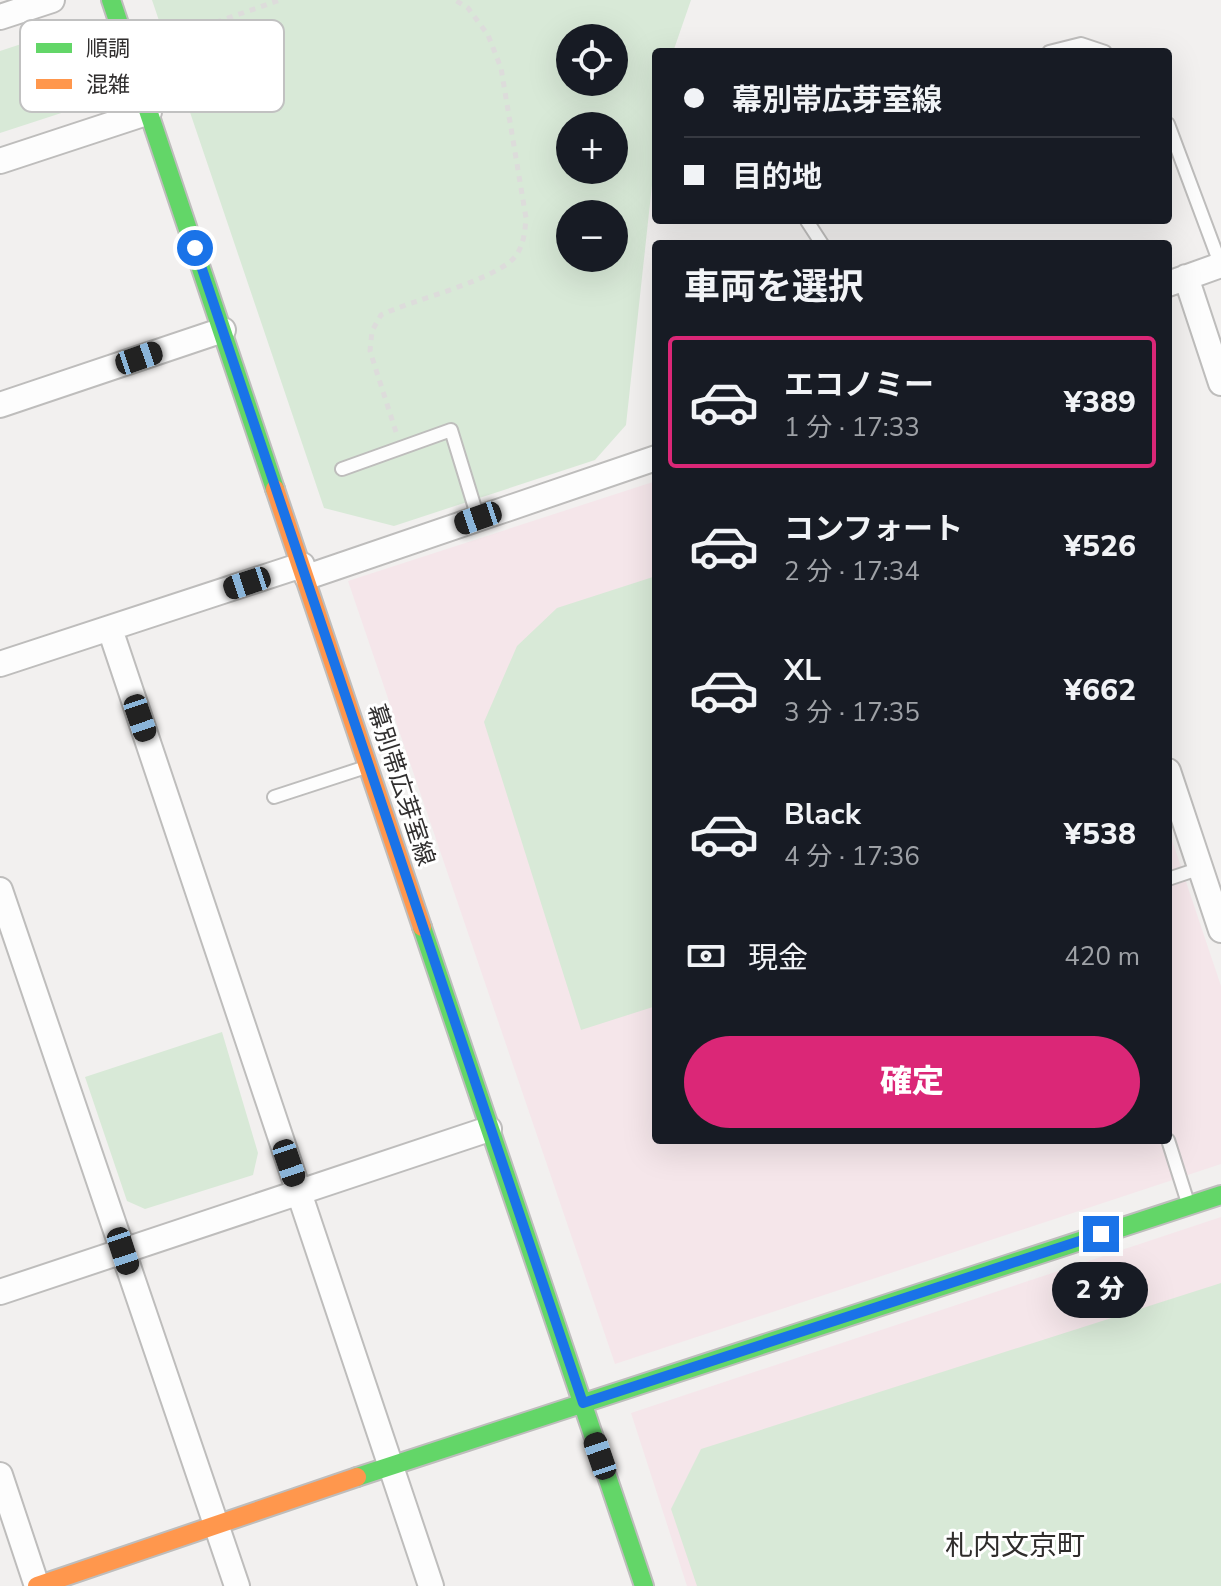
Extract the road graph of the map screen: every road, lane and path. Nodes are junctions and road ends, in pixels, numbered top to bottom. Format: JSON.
{"nodes":[{"id":1,"x":52,"y":0,"type":"edge"},
{"id":2,"x":111,"y":0,"type":"edge"},
{"id":3,"x":280,"y":0,"type":"edge"},
{"id":4,"x":455,"y":0,"type":"edge"},
{"id":5,"x":0,"y":17,"type":"edge"},
{"id":6,"x":118,"y":20,"type":"edge"},
{"id":7,"x":223,"y":20,"type":"edge"},
{"id":8,"x":1065,"y":48,"type":"edge"},
{"id":9,"x":1093,"y":48,"type":"edge"},
{"id":10,"x":149,"y":112,"type":"joint"},
{"id":11,"x":1172,"y":135,"type":"edge"},
{"id":12,"x":0,"y":161,"type":"edge"},
{"id":13,"x":1221,"y":266,"type":"edge"},
{"id":14,"x":1177,"y":280,"type":"edge"},
{"id":15,"x":223,"y":330,"type":"junction"},
{"id":16,"x":1221,"y":383,"type":"edge"},
{"id":17,"x":0,"y":405,"type":"edge"},
{"id":18,"x":401,"y":448,"type":"junction"},
{"id":19,"x":652,"y":459,"type":"edge"},
{"id":20,"x":342,"y":469,"type":"dead end"},
{"id":21,"x":478,"y":518,"type":"junction"},
{"id":22,"x":305,"y":571,"type":"junction"},
{"id":23,"x":110,"y":629,"type":"junction"},
{"id":24,"x":0,"y":664,"type":"edge"},
{"id":25,"x":369,"y":766,"type":"junction"},
{"id":26,"x":1172,"y":781,"type":"edge"},
{"id":27,"x":274,"y":797,"type":"dead end"},
{"id":28,"x":1209,"y":873,"type":"edge"},
{"id":29,"x":1172,"y":878,"type":"edge"},
{"id":30,"x":0,"y":890,"type":"edge"},
{"id":31,"x":1221,"y":930,"type":"edge"},
{"id":32,"x":489,"y":1129,"type":"junction"},
{"id":33,"x":1169,"y":1144,"type":"edge"},
{"id":34,"x":299,"y":1192,"type":"junction"},
{"id":35,"x":1221,"y":1195,"type":"edge"},
{"id":36,"x":1189,"y":1206,"type":"junction"},
{"id":37,"x":123,"y":1251,"type":"junction"},
{"id":38,"x":0,"y":1292,"type":"edge"},
{"id":39,"x":583,"y":1403,"type":"junction"},
{"id":40,"x":390,"y":1466,"type":"junction"},
{"id":41,"x":0,"y":1475,"type":"edge"},
{"id":42,"x":216,"y":1526,"type":"junction"},
{"id":43,"x":42,"y":1585,"type":"edge"},
{"id":44,"x":237,"y":1586,"type":"edge"},
{"id":45,"x":431,"y":1586,"type":"edge"},
{"id":46,"x":644,"y":1586,"type":"edge"}],
"edges":[{"from":1,"to":5,"type":"street"},
{"from":2,"to":6,"type":"main road","name":"幕別帯広芽室線"},
{"from":3,"to":7,"type":"path"},
{"from":4,"to":18,"type":"path"},
{"from":8,"to":9,"type":"lane"},
{"from":10,"to":12,"type":"street"},
{"from":10,"to":15,"type":"main road","name":"幕別帯広芽室線"},
{"from":11,"to":13,"type":"lane"},
{"from":13,"to":14,"type":"street"},
{"from":14,"to":16,"type":"street"},
{"from":15,"to":17,"type":"street"},
{"from":15,"to":22,"type":"main road","name":"幕別帯広芽室線"},
{"from":18,"to":20,"type":"lane"},
{"from":18,"to":21,"type":"lane"},
{"from":19,"to":21,"type":"street"},
{"from":21,"to":22,"type":"street"},
{"from":22,"to":23,"type":"street"},
{"from":22,"to":25,"type":"main road","name":"幕別帯広芽室線"},
{"from":23,"to":24,"type":"street"},
{"from":23,"to":34,"type":"street"},
{"from":25,"to":27,"type":"lane"},
{"from":25,"to":32,"type":"main road","name":"幕別帯広芽室線"},
{"from":26,"to":28,"type":"street"},
{"from":28,"to":29,"type":"lane"},
{"from":28,"to":31,"type":"street"},
{"from":30,"to":37,"type":"street"},
{"from":32,"to":34,"type":"street"},
{"from":32,"to":39,"type":"main road","name":"幕別帯広芽室線"},
{"from":33,"to":36,"type":"lane"},
{"from":34,"to":37,"type":"street"},
{"from":34,"to":40,"type":"street"},
{"from":35,"to":36,"type":"main road"},
{"from":36,"to":39,"type":"main road"},
{"from":37,"to":38,"type":"street"},
{"from":37,"to":42,"type":"street"},
{"from":39,"to":40,"type":"main road"},
{"from":39,"to":46,"type":"main road","name":"幕別帯広芽室線"},
{"from":40,"to":42,"type":"main road"},
{"from":40,"to":45,"type":"street"},
{"from":41,"to":43,"type":"street"},
{"from":42,"to":43,"type":"main road"},
{"from":42,"to":44,"type":"street"}]}
